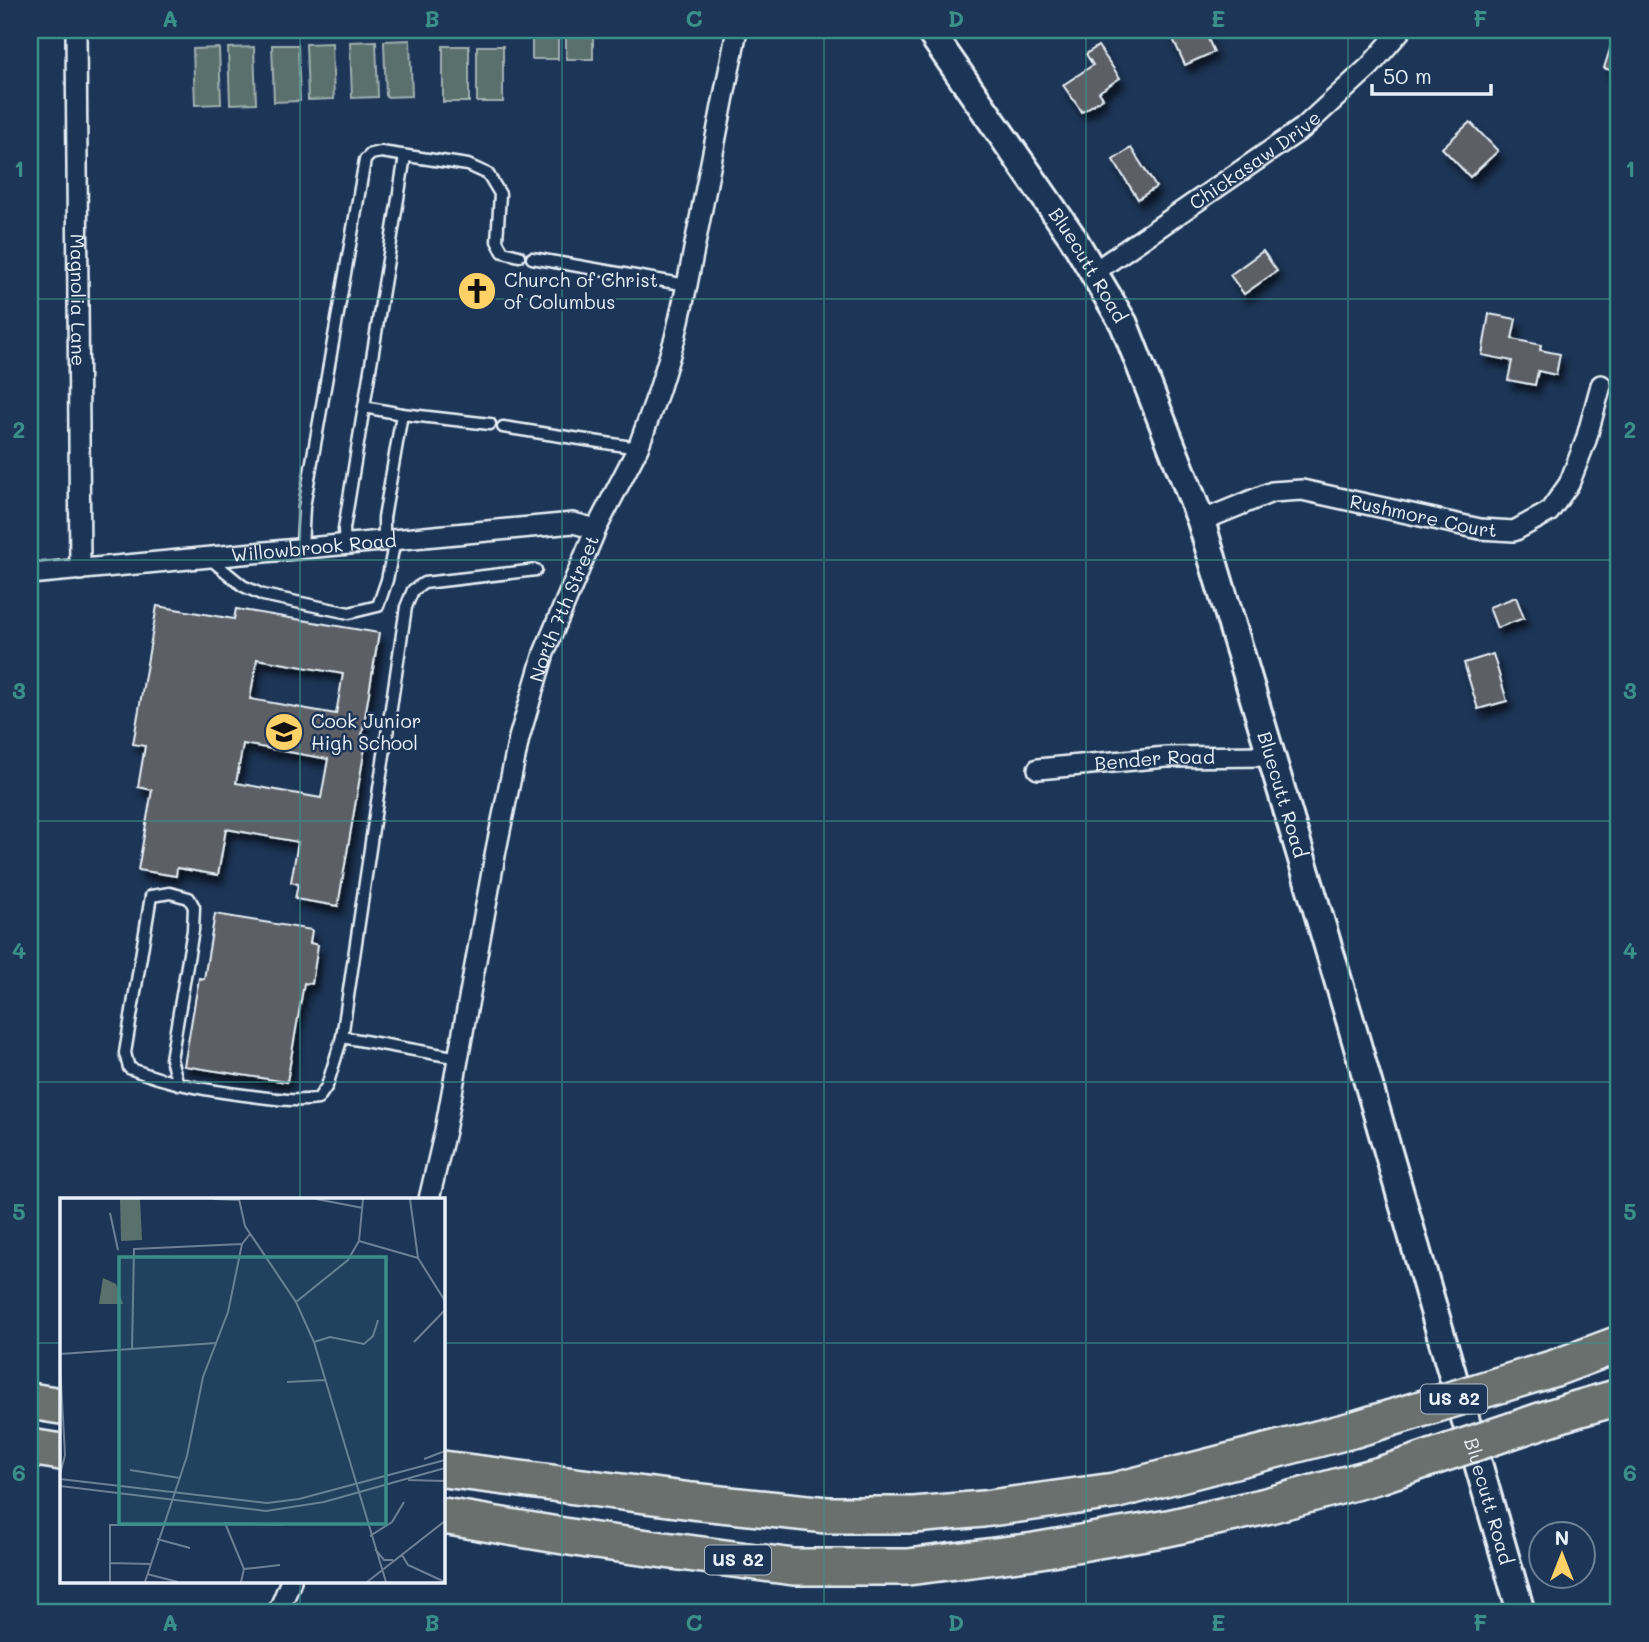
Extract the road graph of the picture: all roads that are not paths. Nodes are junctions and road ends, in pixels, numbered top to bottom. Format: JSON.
{"nodes":[{"id":1,"x":76,"y":30,"type":"edge"},
{"id":2,"x":737,"y":30,"type":"edge"},
{"id":3,"x":929,"y":30,"type":"edge"},
{"id":4,"x":1401,"y":30,"type":"edge"},
{"id":5,"x":405,"y":156,"type":"junction"},
{"id":6,"x":519,"y":256,"type":"dead end"},
{"id":7,"x":532,"y":258,"type":"dead end"},
{"id":8,"x":1094,"y":272,"type":"junction"},
{"id":9,"x":687,"y":285,"type":"junction"},
{"id":10,"x":1601,"y":385,"type":"dead end"},
{"id":11,"x":364,"y":407,"type":"junction"},
{"id":12,"x":401,"y":414,"type":"junction"},
{"id":13,"x":490,"y":424,"type":"dead end"},
{"id":14,"x":503,"y":427,"type":"dead end"},
{"id":15,"x":638,"y":448,"type":"junction"},
{"id":16,"x":1201,"y":521,"type":"junction"},
{"id":17,"x":596,"y":528,"type":"junction"},
{"id":18,"x":389,"y":540,"type":"junction"},
{"id":19,"x":345,"y":545,"type":"junction"},
{"id":20,"x":302,"y":549,"type":"junction"},
{"id":21,"x":208,"y":558,"type":"junction"},
{"id":22,"x":80,"y":570,"type":"junction"},
{"id":23,"x":536,"y":570,"type":"dead end"},
{"id":24,"x":30,"y":575,"type":"edge"},
{"id":25,"x":1270,"y":756,"type":"junction"},
{"id":26,"x":1038,"y":769,"type":"dead end"},
{"id":27,"x":342,"y":1037,"type":"junction"},
{"id":28,"x":459,"y":1058,"type":"junction"},
{"id":29,"x":178,"y":1084,"type":"junction"},
{"id":30,"x":429,"y":1198,"type":"edge"},
{"id":31,"x":1619,"y":1344,"type":"edge"},
{"id":32,"x":1619,"y":1349,"type":"edge"},
{"id":33,"x":1555,"y":1368,"type":"junction"},
{"id":34,"x":1619,"y":1399,"type":"edge"},
{"id":35,"x":30,"y":1401,"type":"edge"},
{"id":36,"x":60,"y":1406,"type":"edge"},
{"id":37,"x":30,"y":1447,"type":"edge"},
{"id":38,"x":60,"y":1452,"type":"edge"},
{"id":39,"x":444,"y":1469,"type":"edge"},
{"id":40,"x":444,"y":1516,"type":"edge"},
{"id":41,"x":291,"y":1582,"type":"edge"},
{"id":42,"x":278,"y":1612,"type":"edge"},
{"id":43,"x":1521,"y":1612,"type":"edge"}],
"edges":[{"from":1,"to":22,"type":"street","name":"Magnolia Lane"},
{"from":2,"to":9,"type":"street","name":"North 7th Street"},
{"from":3,"to":8,"type":"street","name":"Bluecutt Road"},
{"from":4,"to":8,"type":"street","name":"Chickasaw Drive"},
{"from":5,"to":6,"type":"lane"},
{"from":5,"to":11,"type":"lane"},
{"from":5,"to":20,"type":"lane"},
{"from":7,"to":9,"type":"lane"},
{"from":8,"to":16,"type":"street","name":"Bluecutt Road"},
{"from":9,"to":15,"type":"street","name":"North 7th Street"},
{"from":10,"to":16,"type":"street","name":"Rushmore Court"},
{"from":11,"to":12,"type":"lane"},
{"from":11,"to":19,"type":"lane"},
{"from":12,"to":13,"type":"lane"},
{"from":12,"to":18,"type":"lane"},
{"from":14,"to":15,"type":"lane"},
{"from":15,"to":17,"type":"street","name":"North 7th Street"},
{"from":16,"to":25,"type":"street","name":"Bluecutt Road"},
{"from":17,"to":18,"type":"street","name":"Willowbrook Road"},
{"from":17,"to":28,"type":"street","name":"North 7th Street"},
{"from":18,"to":19,"type":"street","name":"Willowbrook Road"},
{"from":18,"to":21,"type":"lane"},
{"from":19,"to":20,"type":"street","name":"Willowbrook Road"},
{"from":20,"to":21,"type":"street","name":"Willowbrook Road"},
{"from":21,"to":22,"type":"street","name":"Willowbrook Road"},
{"from":22,"to":24,"type":"street","name":"Willowbrook Road"},
{"from":23,"to":27,"type":"lane"},
{"from":25,"to":26,"type":"street","name":"Bender Road"},
{"from":25,"to":43,"type":"street","name":"Bluecutt Road"},
{"from":27,"to":28,"type":"lane"},
{"from":27,"to":29,"type":"lane"},
{"from":28,"to":30,"type":"street","name":"North 7th Street"},
{"from":29,"to":29,"type":"lane"},
{"from":31,"to":33,"type":"highway"},
{"from":32,"to":33,"type":"highway","number":"US 82"},
{"from":33,"to":39,"type":"highway","number":"US 82","bridge":true},
{"from":34,"to":40,"type":"highway","number":"US 82","bridge":true},
{"from":35,"to":36,"type":"highway"},
{"from":37,"to":38,"type":"highway"},
{"from":41,"to":42,"type":"street"}]}
